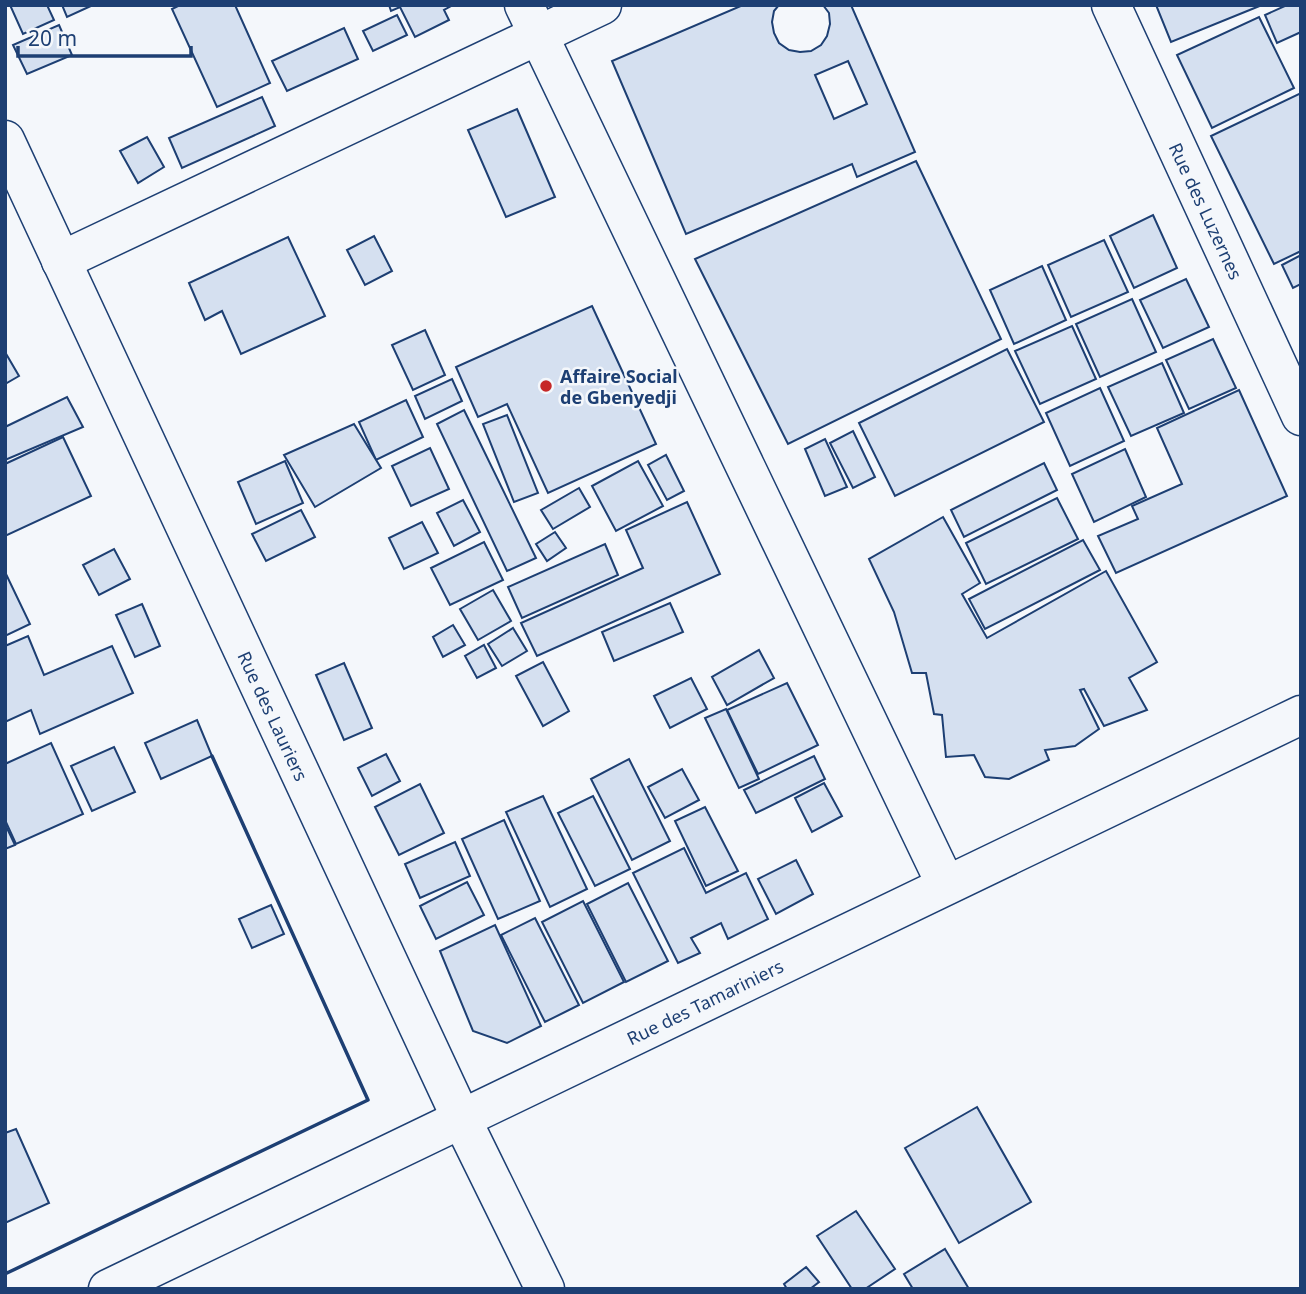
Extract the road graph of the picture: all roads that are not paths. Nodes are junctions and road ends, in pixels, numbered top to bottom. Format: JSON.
{"nodes":[{"id":1,"x":602,"y":5,"type":"edge"},
{"id":2,"x":1111,"y":5,"type":"edge"},
{"id":3,"x":531,"y":20,"type":"edge"},
{"id":4,"x":5,"y":140,"type":"edge"},
{"id":5,"x":61,"y":261,"type":"junction"},
{"id":6,"x":1301,"y":416,"type":"edge"},
{"id":7,"x":1301,"y":715,"type":"edge"},
{"id":8,"x":946,"y":885,"type":"junction"},
{"id":9,"x":462,"y":1120,"type":"junction"},
{"id":10,"x":108,"y":1289,"type":"edge"},
{"id":11,"x":545,"y":1289,"type":"edge"}],
"edges":[{"from":1,"to":3,"type":"street"},
{"from":2,"to":6,"type":"street","name":"Rue des Luzernes"},
{"from":3,"to":5,"type":"street"},
{"from":3,"to":8,"type":"street"},
{"from":4,"to":5,"type":"street","name":"Rue des Lauriers"},
{"from":5,"to":9,"type":"street","name":"Rue des Lauriers"},
{"from":7,"to":8,"type":"street","name":"Rue des Tamariniers"},
{"from":8,"to":9,"type":"street","name":"Rue des Tamariniers"},
{"from":9,"to":10,"type":"street","name":"Rue des Tamariniers"},
{"from":9,"to":11,"type":"street","name":"Rue des Lauriers"}]}
